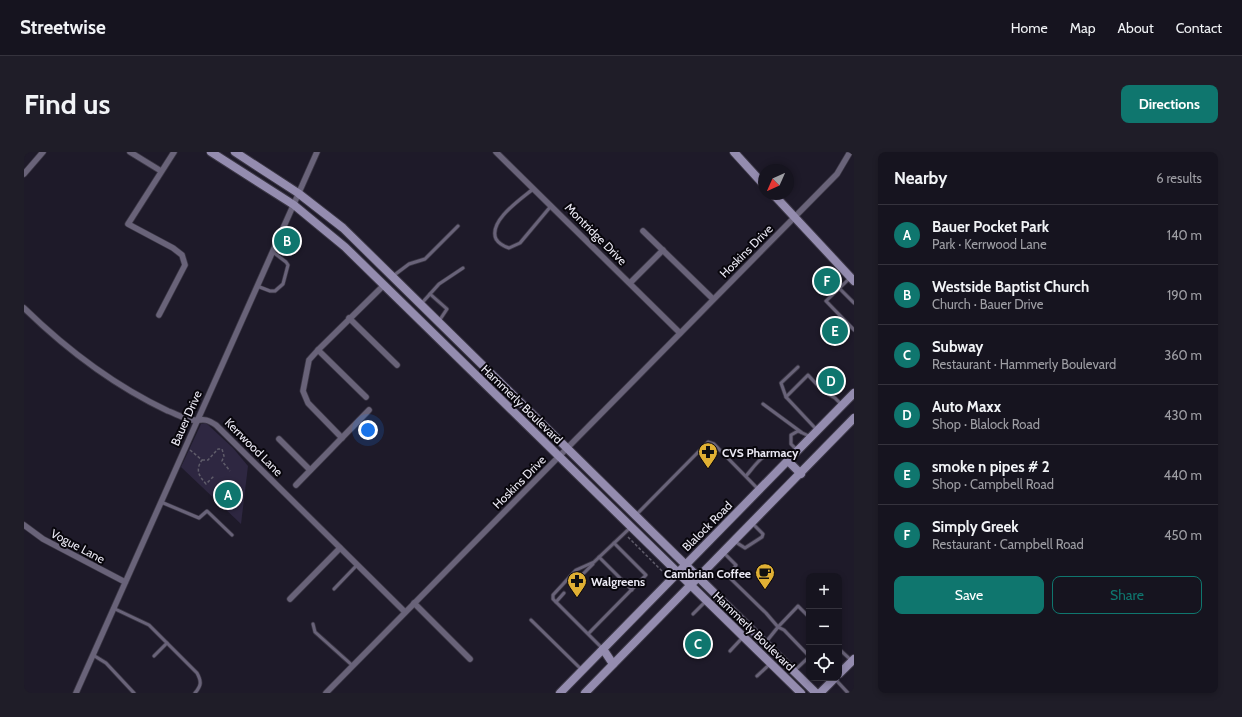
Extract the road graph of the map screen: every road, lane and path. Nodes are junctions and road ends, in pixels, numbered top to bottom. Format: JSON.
{"nodes":[{"id":1,"x":43,"y":152,"type":"edge"},
{"id":2,"x":130,"y":152,"type":"edge"},
{"id":3,"x":174,"y":152,"type":"edge"},
{"id":4,"x":211,"y":152,"type":"edge"},
{"id":5,"x":234,"y":152,"type":"edge"},
{"id":6,"x":316,"y":152,"type":"edge"},
{"id":7,"x":496,"y":152,"type":"edge"},
{"id":8,"x":734,"y":152,"type":"edge"},
{"id":9,"x":850,"y":152,"type":"edge"},
{"id":10,"x":161,"y":171,"type":"junction"},
{"id":11,"x":24,"y":174,"type":"edge"},
{"id":12,"x":758,"y":178,"type":"edge"},
{"id":13,"x":533,"y":188,"type":"junction"},
{"id":14,"x":298,"y":193,"type":"junction"},
{"id":15,"x":779,"y":200,"type":"edge"},
{"id":16,"x":294,"y":205,"type":"junction"},
{"id":17,"x":551,"y":206,"type":"junction"},
{"id":18,"x":795,"y":217,"type":"junction"},
{"id":19,"x":458,"y":226,"type":"dead end"},
{"id":20,"x":643,"y":231,"type":"dead end"},
{"id":21,"x":663,"y":250,"type":"junction"},
{"id":22,"x":273,"y":252,"type":"junction"},
{"id":23,"x":463,"y":268,"type":"dead end"},
{"id":24,"x":393,"y":276,"type":"junction"},
{"id":25,"x":852,"y":279,"type":"edge"},
{"id":26,"x":630,"y":283,"type":"junction"},
{"id":27,"x":384,"y":285,"type":"junction"},
{"id":28,"x":257,"y":286,"type":"junction"},
{"id":29,"x":840,"y":288,"type":"junction"},
{"id":30,"x":430,"y":294,"type":"junction"},
{"id":31,"x":713,"y":299,"type":"junction"},
{"id":32,"x":854,"y":303,"type":"edge"},
{"id":33,"x":421,"y":304,"type":"junction"},
{"id":34,"x":24,"y":308,"type":"edge"},
{"id":35,"x":159,"y":315,"type":"dead end"},
{"id":36,"x":349,"y":318,"type":"junction"},
{"id":37,"x":438,"y":322,"type":"junction"},
{"id":38,"x":854,"y":330,"type":"edge"},
{"id":39,"x":680,"y":333,"type":"junction"},
{"id":40,"x":465,"y":347,"type":"junction"},
{"id":41,"x":318,"y":350,"type":"junction"},
{"id":42,"x":456,"y":356,"type":"junction"},
{"id":43,"x":397,"y":365,"type":"dead end"},
{"id":44,"x":798,"y":366,"type":"dead end"},
{"id":45,"x":854,"y":393,"type":"edge"},
{"id":46,"x":366,"y":397,"type":"dead end"},
{"id":47,"x":786,"y":397,"type":"junction"},
{"id":48,"x":763,"y":404,"type":"dead end"},
{"id":49,"x":842,"y":405,"type":"junction"},
{"id":50,"x":369,"y":410,"type":"dead end"},
{"id":51,"x":854,"y":418,"type":"edge"},
{"id":52,"x":197,"y":420,"type":"junction"},
{"id":53,"x":818,"y":430,"type":"junction"},
{"id":54,"x":801,"y":432,"type":"junction"},
{"id":55,"x":811,"y":437,"type":"junction"},
{"id":56,"x":342,"y":438,"type":"junction"},
{"id":57,"x":279,"y":439,"type":"dead end"},
{"id":58,"x":568,"y":448,"type":"junction"},
{"id":59,"x":189,"y":449,"type":"dead end"},
{"id":60,"x":798,"y":451,"type":"junction"},
{"id":61,"x":559,"y":457,"type":"junction"},
{"id":62,"x":202,"y":460,"type":"junction"},
{"id":63,"x":788,"y":461,"type":"junction"},
{"id":64,"x":310,"y":470,"type":"junction"},
{"id":65,"x":230,"y":471,"type":"dead end"},
{"id":66,"x":801,"y":474,"type":"junction"},
{"id":67,"x":214,"y":476,"type":"dead end"},
{"id":68,"x":746,"y":476,"type":"junction"},
{"id":69,"x":296,"y":485,"type":"dead end"},
{"id":70,"x":759,"y":490,"type":"junction"},
{"id":71,"x":161,"y":502,"type":"junction"},
{"id":72,"x":636,"y":516,"type":"junction"},
{"id":73,"x":752,"y":523,"type":"junction"},
{"id":74,"x":24,"y":525,"type":"edge"},
{"id":75,"x":631,"y":526,"type":"junction"},
{"id":76,"x":625,"y":533,"type":"junction"},
{"id":77,"x":232,"y":535,"type":"dead end"},
{"id":78,"x":734,"y":541,"type":"junction"},
{"id":79,"x":614,"y":543,"type":"junction"},
{"id":80,"x":340,"y":548,"type":"junction"},
{"id":81,"x":723,"y":552,"type":"junction"},
{"id":82,"x":599,"y":557,"type":"junction"},
{"id":83,"x":594,"y":562,"type":"junction"},
{"id":84,"x":357,"y":565,"type":"junction"},
{"id":85,"x":686,"y":565,"type":"junction"},
{"id":86,"x":675,"y":575,"type":"junction"},
{"id":87,"x":698,"y":577,"type":"junction"},
{"id":88,"x":125,"y":582,"type":"junction"},
{"id":89,"x":690,"y":585,"type":"junction"},
{"id":90,"x":571,"y":586,"type":"dead end"},
{"id":91,"x":334,"y":589,"type":"dead end"},
{"id":92,"x":632,"y":590,"type":"junction"},
{"id":93,"x":564,"y":593,"type":"dead end"},
{"id":94,"x":290,"y":599,"type":"dead end"},
{"id":95,"x":706,"y":601,"type":"junction"},
{"id":96,"x":556,"y":602,"type":"junction"},
{"id":97,"x":414,"y":603,"type":"junction"},
{"id":98,"x":113,"y":608,"type":"junction"},
{"id":99,"x":405,"y":612,"type":"junction"},
{"id":100,"x":693,"y":614,"type":"dead end"},
{"id":101,"x":806,"y":614,"type":"edge"},
{"id":102,"x":531,"y":620,"type":"dead end"},
{"id":103,"x":313,"y":624,"type":"dead end"},
{"id":104,"x":778,"y":627,"type":"junction"},
{"id":105,"x":588,"y":633,"type":"junction"},
{"id":106,"x":743,"y":637,"type":"junction"},
{"id":107,"x":765,"y":643,"type":"junction"},
{"id":108,"x":167,"y":644,"type":"junction"},
{"id":109,"x":603,"y":649,"type":"junction"},
{"id":110,"x":730,"y":651,"type":"dead end"},
{"id":111,"x":842,"y":651,"type":"edge"},
{"id":112,"x":806,"y":654,"type":"edge"},
{"id":113,"x":93,"y":656,"type":"junction"},
{"id":114,"x":154,"y":656,"type":"dead end"},
{"id":115,"x":470,"y":659,"type":"dead end"},
{"id":116,"x":806,"y":660,"type":"edge"},
{"id":117,"x":853,"y":660,"type":"edge"},
{"id":118,"x":613,"y":664,"type":"junction"},
{"id":119,"x":770,"y":664,"type":"junction"},
{"id":120,"x":353,"y":666,"type":"junction"},
{"id":121,"x":582,"y":670,"type":"junction"},
{"id":122,"x":794,"y":671,"type":"junction"},
{"id":123,"x":842,"y":671,"type":"edge"},
{"id":124,"x":757,"y":676,"type":"dead end"},
{"id":125,"x":832,"y":681,"type":"edge"},
{"id":126,"x":839,"y":681,"type":"edge"},
{"id":127,"x":76,"y":693,"type":"edge"},
{"id":128,"x":134,"y":693,"type":"edge"},
{"id":129,"x":195,"y":693,"type":"edge"},
{"id":130,"x":326,"y":693,"type":"edge"},
{"id":131,"x":560,"y":693,"type":"edge"},
{"id":132,"x":585,"y":693,"type":"edge"},
{"id":133,"x":801,"y":693,"type":"edge"},
{"id":134,"x":816,"y":693,"type":"edge"},
{"id":135,"x":820,"y":693,"type":"edge"},
{"id":136,"x":848,"y":693,"type":"edge"}],
"edges":[{"from":1,"to":11,"type":"street"},
{"from":2,"to":10,"type":"street"},
{"from":3,"to":10,"type":"street"},
{"from":4,"to":16,"type":"main road","name":"Hammerly Boulevard"},
{"from":5,"to":14,"type":"main road","name":"Hammerly Boulevard"},
{"from":6,"to":14,"type":"street","name":"Bauer Drive"},
{"from":7,"to":13,"type":"street","name":"Montridge Drive"},
{"from":8,"to":12,"type":"main road"},
{"from":9,"to":18,"type":"street","name":"Hoskins Drive"},
{"from":10,"to":35,"type":"street"},
{"from":13,"to":17,"type":"street","name":"Montridge Drive"},
{"from":13,"to":17,"type":"lane"},
{"from":14,"to":16,"type":"street","name":"Bauer Drive"},
{"from":14,"to":24,"type":"main road","name":"Hammerly Boulevard"},
{"from":15,"to":18,"type":"main road"},
{"from":16,"to":22,"type":"street","name":"Bauer Drive"},
{"from":16,"to":27,"type":"main road","name":"Hammerly Boulevard"},
{"from":17,"to":26,"type":"street","name":"Montridge Drive"},
{"from":18,"to":25,"type":"main road"},
{"from":18,"to":31,"type":"street","name":"Hoskins Drive"},
{"from":19,"to":24,"type":"lane"},
{"from":20,"to":21,"type":"street"},
{"from":21,"to":26,"type":"street"},
{"from":21,"to":31,"type":"street"},
{"from":22,"to":28,"type":"street","name":"Bauer Drive"},
{"from":22,"to":28,"type":"lane"},
{"from":23,"to":30,"type":"lane"},
{"from":24,"to":27,"type":"main road"},
{"from":24,"to":33,"type":"main road","name":"Hammerly Boulevard"},
{"from":25,"to":29,"type":"lane"},
{"from":26,"to":39,"type":"street","name":"Montridge Drive"},
{"from":27,"to":36,"type":"street"},
{"from":27,"to":42,"type":"main road","name":"Hammerly Boulevard"},
{"from":28,"to":52,"type":"street","name":"Bauer Drive"},
{"from":29,"to":32,"type":"lane"},
{"from":29,"to":38,"type":"lane"},
{"from":30,"to":33,"type":"lane"},
{"from":30,"to":37,"type":"lane"},
{"from":31,"to":39,"type":"street","name":"Hoskins Drive"},
{"from":33,"to":37,"type":"main road","name":"Hammerly Boulevard"},
{"from":34,"to":52,"type":"street","name":"Kerrwood Lane"},
{"from":36,"to":41,"type":"street"},
{"from":36,"to":43,"type":"street"},
{"from":37,"to":40,"type":"main road","name":"Hammerly Boulevard"},
{"from":39,"to":58,"type":"street","name":"Hoskins Drive"},
{"from":40,"to":42,"type":"main road"},
{"from":40,"to":58,"type":"main road","name":"Hammerly Boulevard"},
{"from":41,"to":46,"type":"street"},
{"from":41,"to":56,"type":"street"},
{"from":42,"to":61,"type":"main road","name":"Hammerly Boulevard"},
{"from":44,"to":47,"type":"lane"},
{"from":45,"to":49,"type":"main road","name":"Blalock Road"},
{"from":47,"to":49,"type":"lane"},
{"from":47,"to":53,"type":"lane"},
{"from":48,"to":54,"type":"lane"},
{"from":49,"to":53,"type":"main road","name":"Blalock Road"},
{"from":50,"to":56,"type":"street"},
{"from":51,"to":66,"type":"main road"},
{"from":52,"to":71,"type":"street","name":"Bauer Drive"},
{"from":52,"to":80,"type":"street","name":"Kerrwood Lane"},
{"from":53,"to":55,"type":"main road","name":"Blalock Road"},
{"from":54,"to":55,"type":"lane"},
{"from":54,"to":60,"type":"lane"},
{"from":55,"to":60,"type":"main road","name":"Blalock Road"},
{"from":56,"to":64,"type":"street"},
{"from":57,"to":64,"type":"street"},
{"from":58,"to":61,"type":"street","name":"Hoskins Drive"},
{"from":58,"to":72,"type":"main road","name":"Hammerly Boulevard"},
{"from":59,"to":62,"type":"path"},
{"from":60,"to":63,"type":"main road","name":"Blalock Road"},
{"from":61,"to":75,"type":"main road","name":"Hammerly Boulevard"},
{"from":61,"to":97,"type":"street","name":"Hoskins Drive"},
{"from":62,"to":65,"type":"path"},
{"from":62,"to":67,"type":"path"},
{"from":63,"to":66,"type":"main road"},
{"from":63,"to":68,"type":"lane"},
{"from":63,"to":70,"type":"main road","name":"Blalock Road"},
{"from":64,"to":69,"type":"street"},
{"from":66,"to":73,"type":"main road"},
{"from":68,"to":70,"type":"lane"},
{"from":68,"to":72,"type":"lane"},
{"from":70,"to":85,"type":"main road","name":"Blalock Road"},
{"from":71,"to":77,"type":"lane"},
{"from":71,"to":88,"type":"street","name":"Bauer Drive"},
{"from":72,"to":85,"type":"main road","name":"Hammerly Boulevard"},
{"from":73,"to":78,"type":"main road"},
{"from":73,"to":78,"type":"lane"},
{"from":74,"to":88,"type":"street","name":"Vogue Lane"},
{"from":75,"to":76,"type":"lane"},
{"from":75,"to":86,"type":"main road","name":"Hammerly Boulevard"},
{"from":76,"to":79,"type":"lane"},
{"from":76,"to":86,"type":"path"},
{"from":78,"to":81,"type":"main road"},
{"from":79,"to":82,"type":"lane"},
{"from":79,"to":92,"type":"lane"},
{"from":80,"to":84,"type":"street","name":"Kerrwood Lane"},
{"from":80,"to":94,"type":"street"},
{"from":81,"to":87,"type":"main road"},
{"from":81,"to":104,"type":"lane"},
{"from":82,"to":83,"type":"lane"},
{"from":82,"to":92,"type":"lane"},
{"from":83,"to":90,"type":"lane"},
{"from":83,"to":96,"type":"lane"},
{"from":84,"to":91,"type":"lane"},
{"from":84,"to":99,"type":"street","name":"Kerrwood Lane"},
{"from":85,"to":86,"type":"main road","name":"Blalock Road"},
{"from":85,"to":87,"type":"main road","name":"Hammerly Boulevard"},
{"from":86,"to":89,"type":"main road","name":"Hammerly Boulevard"},
{"from":86,"to":109,"type":"main road","name":"Blalock Road"},
{"from":87,"to":89,"type":"main road"},
{"from":87,"to":107,"type":"main road","name":"Hammerly Boulevard"},
{"from":88,"to":98,"type":"street","name":"Bauer Drive"},
{"from":89,"to":95,"type":"main road","name":"Hammerly Boulevard"},
{"from":89,"to":118,"type":"main road"},
{"from":92,"to":105,"type":"lane"},
{"from":93,"to":96,"type":"lane"},
{"from":95,"to":100,"type":"lane"},
{"from":95,"to":106,"type":"main road","name":"Hammerly Boulevard"},
{"from":96,"to":105,"type":"lane"},
{"from":97,"to":99,"type":"street","name":"Hoskins Drive"},
{"from":97,"to":115,"type":"street"},
{"from":98,"to":108,"type":"lane"},
{"from":98,"to":113,"type":"street","name":"Bauer Drive"},
{"from":99,"to":120,"type":"street","name":"Hoskins Drive"},
{"from":101,"to":104,"type":"lane"},
{"from":102,"to":121,"type":"lane"},
{"from":103,"to":120,"type":"lane"},
{"from":104,"to":107,"type":"lane"},
{"from":104,"to":112,"type":"lane"},
{"from":105,"to":109,"type":"lane"},
{"from":106,"to":110,"type":"lane"},
{"from":106,"to":119,"type":"main road","name":"Hammerly Boulevard"},
{"from":107,"to":122,"type":"main road","name":"Hammerly Boulevard"},
{"from":108,"to":114,"type":"lane"},
{"from":108,"to":129,"type":"lane"},
{"from":109,"to":118,"type":"main road"},
{"from":109,"to":121,"type":"main road","name":"Blalock Road"},
{"from":111,"to":117,"type":"lane"},
{"from":113,"to":127,"type":"street","name":"Bauer Drive"},
{"from":113,"to":128,"type":"lane"},
{"from":116,"to":122,"type":"lane"},
{"from":117,"to":123,"type":"main road"},
{"from":118,"to":132,"type":"main road"},
{"from":119,"to":124,"type":"lane"},
{"from":119,"to":133,"type":"main road","name":"Hammerly Boulevard"},
{"from":120,"to":130,"type":"street","name":"Hoskins Drive"},
{"from":121,"to":131,"type":"main road","name":"Blalock Road"},
{"from":122,"to":134,"type":"main road","name":"Hammerly Boulevard"},
{"from":125,"to":135,"type":"main road"},
{"from":126,"to":136,"type":"lane"}]}
